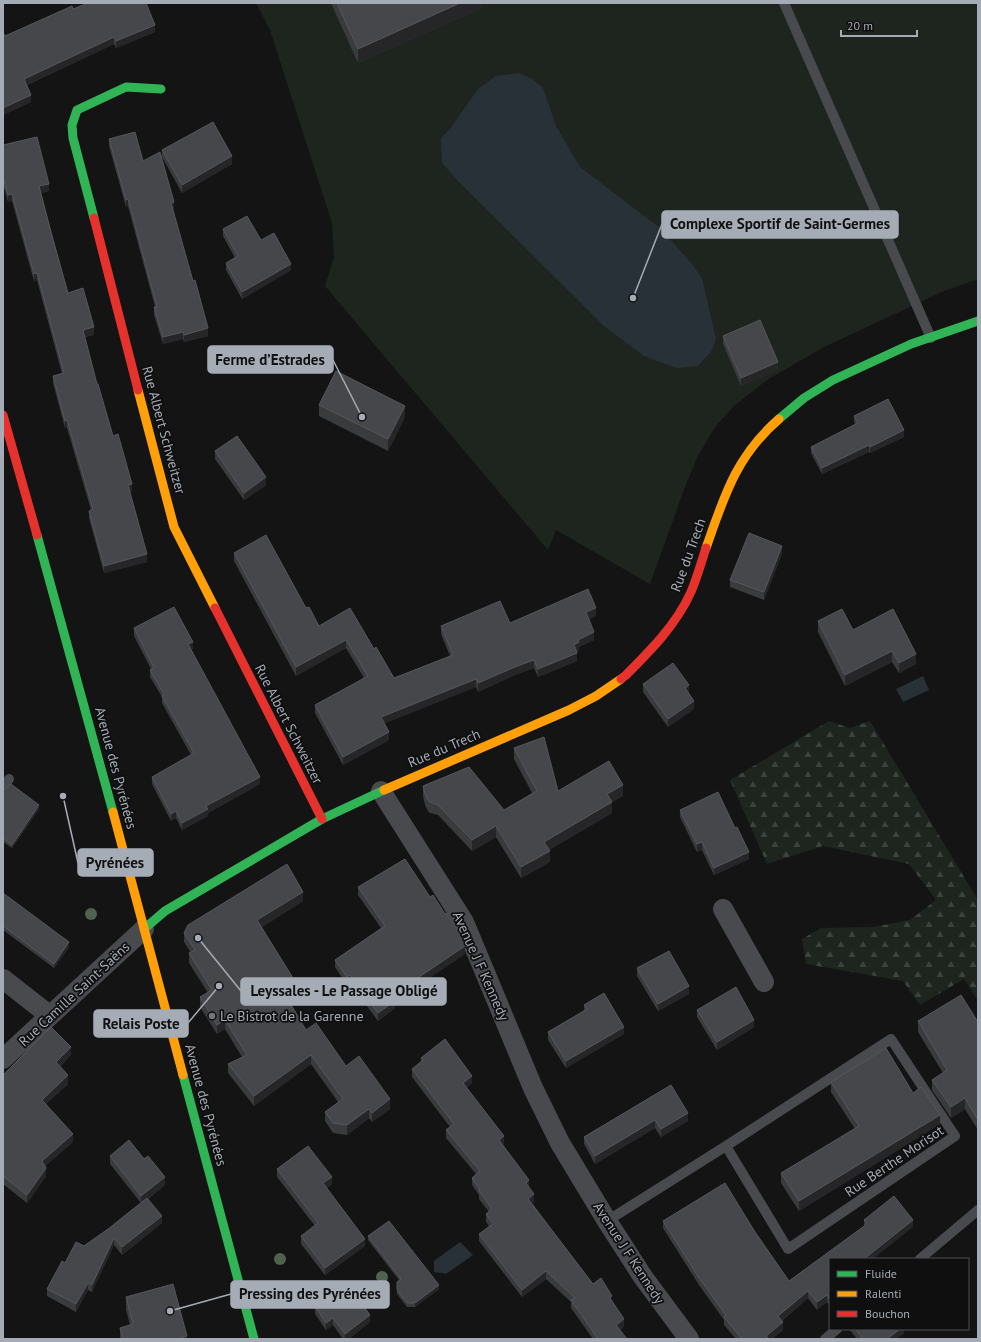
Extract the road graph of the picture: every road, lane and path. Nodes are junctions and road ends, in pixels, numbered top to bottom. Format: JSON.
{"nodes":[{"id":1,"x":784,"y":3,"type":"edge"},
{"id":2,"x":161,"y":89,"type":"dead end"},
{"id":3,"x":978,"y":321,"type":"edge"},
{"id":4,"x":931,"y":338,"type":"junction"},
{"id":5,"x":3,"y":415,"type":"edge"},
{"id":6,"x":381,"y":791,"type":"junction"},
{"id":7,"x":322,"y":819,"type":"junction"},
{"id":8,"x":723,"y":908,"type":"dead end"},
{"id":9,"x":144,"y":929,"type":"junction"},
{"id":10,"x":3,"y":979,"type":"edge"},
{"id":11,"x":764,"y":982,"type":"dead end"},
{"id":12,"x":49,"y":1015,"type":"junction"},
{"id":13,"x":3,"y":1059,"type":"edge"},
{"id":14,"x":726,"y":1146,"type":"junction"},
{"id":15,"x":978,"y":1210,"type":"edge"},
{"id":16,"x":607,"y":1221,"type":"junction"},
{"id":17,"x":921,"y":1258,"type":"edge"},
{"id":18,"x":836,"y":1330,"type":"edge"},
{"id":19,"x":254,"y":1339,"type":"edge"},
{"id":20,"x":689,"y":1339,"type":"edge"},
{"id":21,"x":825,"y":1339,"type":"edge"}],
"edges":[{"from":1,"to":4,"type":"lane"},
{"from":2,"to":7,"type":"street","name":"Rue Albert Schweitzer"},
{"from":3,"to":4,"type":"street","name":"Rue du Trech"},
{"from":4,"to":6,"type":"street","name":"Rue du Trech"},
{"from":5,"to":9,"type":"street","name":"Avenue des Pyrénées"},
{"from":6,"to":7,"type":"street"},
{"from":6,"to":16,"type":"street","name":"Avenue J F Kennedy"},
{"from":7,"to":9,"type":"street"},
{"from":8,"to":11,"type":"street"},
{"from":9,"to":12,"type":"street","name":"Rue Camille Saint-Saëns"},
{"from":9,"to":19,"type":"street","name":"Avenue des Pyrénées"},
{"from":10,"to":12,"type":"street"},
{"from":12,"to":13,"type":"street","name":"Rue Camille Saint-Saëns"},
{"from":14,"to":14,"type":"lane","name":"Rue Berthe Morisot"},
{"from":14,"to":16,"type":"lane","name":"Rue Berthe Morisot"},
{"from":15,"to":17,"type":"lane"},
{"from":16,"to":20,"type":"street","name":"Avenue J F Kennedy"},
{"from":18,"to":21,"type":"lane"}]}
